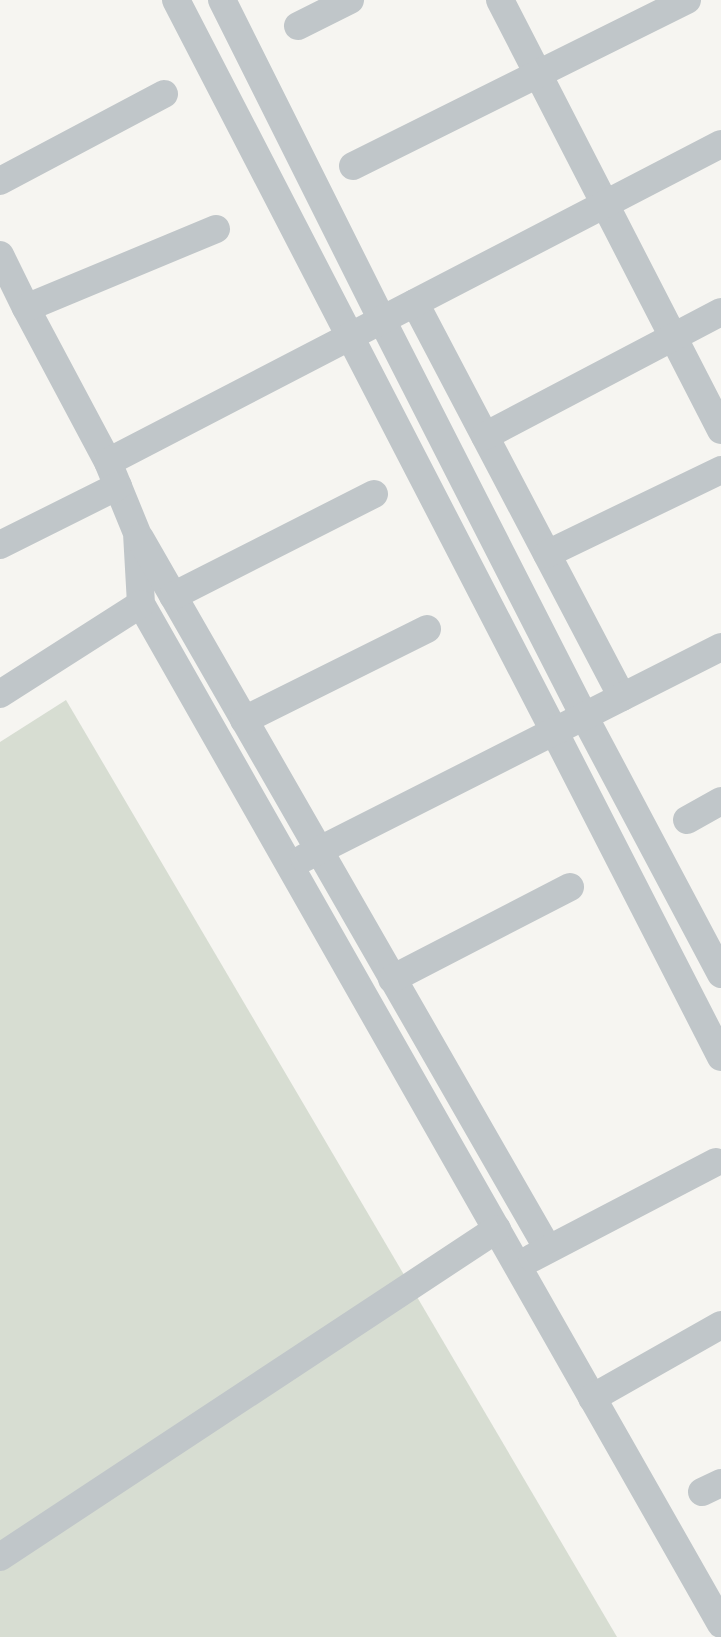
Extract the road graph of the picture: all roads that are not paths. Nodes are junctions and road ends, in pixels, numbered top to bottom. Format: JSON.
{"nodes":[{"id":1,"x":176,"y":0,"type":"edge"},
{"id":2,"x":222,"y":0,"type":"edge"},
{"id":3,"x":350,"y":0,"type":"edge"},
{"id":4,"x":500,"y":0,"type":"edge"},
{"id":5,"x":687,"y":0,"type":"edge"},
{"id":6,"x":298,"y":26,"type":"dead end"},
{"id":7,"x":538,"y":74,"type":"junction"},
{"id":8,"x":164,"y":94,"type":"dead end"},
{"id":9,"x":721,"y":144,"type":"edge"},
{"id":10,"x":352,"y":166,"type":"dead end"},
{"id":11,"x":0,"y":180,"type":"edge"},
{"id":12,"x":605,"y":204,"type":"junction"},
{"id":13,"x":216,"y":230,"type":"dead end"},
{"id":14,"x":0,"y":255,"type":"edge"},
{"id":15,"x":416,"y":303,"type":"junction"},
{"id":16,"x":26,"y":308,"type":"junction"},
{"id":17,"x":721,"y":312,"type":"edge"},
{"id":18,"x":382,"y":320,"type":"junction"},
{"id":19,"x":349,"y":337,"type":"junction"},
{"id":20,"x":673,"y":337,"type":"junction"},
{"id":21,"x":721,"y":430,"type":"edge"},
{"id":22,"x":485,"y":436,"type":"junction"},
{"id":23,"x":721,"y":470,"type":"edge"},
{"id":24,"x":113,"y":474,"type":"junction"},
{"id":25,"x":374,"y":494,"type":"dead end"},
{"id":26,"x":137,"y":533,"type":"junction"},
{"id":27,"x":0,"y":545,"type":"edge"},
{"id":28,"x":548,"y":554,"type":"junction"},
{"id":29,"x":173,"y":596,"type":"junction"},
{"id":30,"x":141,"y":604,"type":"junction"},
{"id":31,"x":427,"y":629,"type":"dead end"},
{"id":32,"x":721,"y":647,"type":"edge"},
{"id":33,"x":0,"y":694,"type":"edge"},
{"id":34,"x":622,"y":697,"type":"junction"},
{"id":35,"x":584,"y":716,"type":"junction"},
{"id":36,"x":244,"y":720,"type":"junction"},
{"id":37,"x":554,"y":731,"type":"junction"},
{"id":38,"x":721,"y":800,"type":"edge"},
{"id":39,"x":687,"y":820,"type":"dead end"},
{"id":40,"x":319,"y":851,"type":"junction"},
{"id":41,"x":289,"y":866,"type":"junction"},
{"id":42,"x":570,"y":887,"type":"dead end"},
{"id":43,"x":721,"y":974,"type":"edge"},
{"id":44,"x":392,"y":979,"type":"junction"},
{"id":45,"x":721,"y":1057,"type":"edge"},
{"id":46,"x":716,"y":1162,"type":"dead end"},
{"id":47,"x":497,"y":1229,"type":"junction"},
{"id":48,"x":548,"y":1249,"type":"junction"},
{"id":49,"x":517,"y":1265,"type":"junction"},
{"id":50,"x":721,"y":1325,"type":"edge"},
{"id":51,"x":592,"y":1398,"type":"junction"},
{"id":52,"x":0,"y":1557,"type":"edge"},
{"id":53,"x":721,"y":1624,"type":"edge"}],
"edges":[{"from":1,"to":19,"type":"street"},
{"from":2,"to":18,"type":"street"},
{"from":3,"to":6,"type":"street"},
{"from":4,"to":7,"type":"street"},
{"from":5,"to":7,"type":"street"},
{"from":7,"to":10,"type":"street"},
{"from":7,"to":12,"type":"street"},
{"from":8,"to":11,"type":"street"},
{"from":9,"to":12,"type":"street"},
{"from":12,"to":15,"type":"street"},
{"from":12,"to":20,"type":"street"},
{"from":13,"to":16,"type":"street"},
{"from":14,"to":16,"type":"street"},
{"from":15,"to":18,"type":"street"},
{"from":15,"to":22,"type":"street"},
{"from":16,"to":24,"type":"street"},
{"from":17,"to":20,"type":"street"},
{"from":18,"to":19,"type":"street"},
{"from":18,"to":35,"type":"street"},
{"from":19,"to":24,"type":"street"},
{"from":19,"to":37,"type":"street"},
{"from":20,"to":21,"type":"street"},
{"from":20,"to":22,"type":"street"},
{"from":22,"to":28,"type":"street"},
{"from":23,"to":28,"type":"street"},
{"from":24,"to":26,"type":"street"},
{"from":24,"to":27,"type":"street"},
{"from":25,"to":29,"type":"street"},
{"from":26,"to":29,"type":"street"},
{"from":26,"to":30,"type":"street"},
{"from":28,"to":34,"type":"street"},
{"from":29,"to":36,"type":"street"},
{"from":30,"to":33,"type":"street"},
{"from":30,"to":41,"type":"street"},
{"from":31,"to":36,"type":"street"},
{"from":32,"to":34,"type":"street"},
{"from":34,"to":35,"type":"street"},
{"from":35,"to":37,"type":"street"},
{"from":35,"to":43,"type":"street"},
{"from":36,"to":40,"type":"street"},
{"from":37,"to":40,"type":"street"},
{"from":37,"to":45,"type":"street"},
{"from":38,"to":39,"type":"street"},
{"from":40,"to":41,"type":"street"},
{"from":40,"to":44,"type":"street"},
{"from":41,"to":47,"type":"street"},
{"from":42,"to":44,"type":"street"},
{"from":44,"to":48,"type":"street"},
{"from":46,"to":48,"type":"street"},
{"from":47,"to":49,"type":"street"},
{"from":47,"to":52,"type":"street"},
{"from":48,"to":49,"type":"street"},
{"from":49,"to":51,"type":"street"},
{"from":50,"to":51,"type":"street"},
{"from":51,"to":53,"type":"street"}]}
